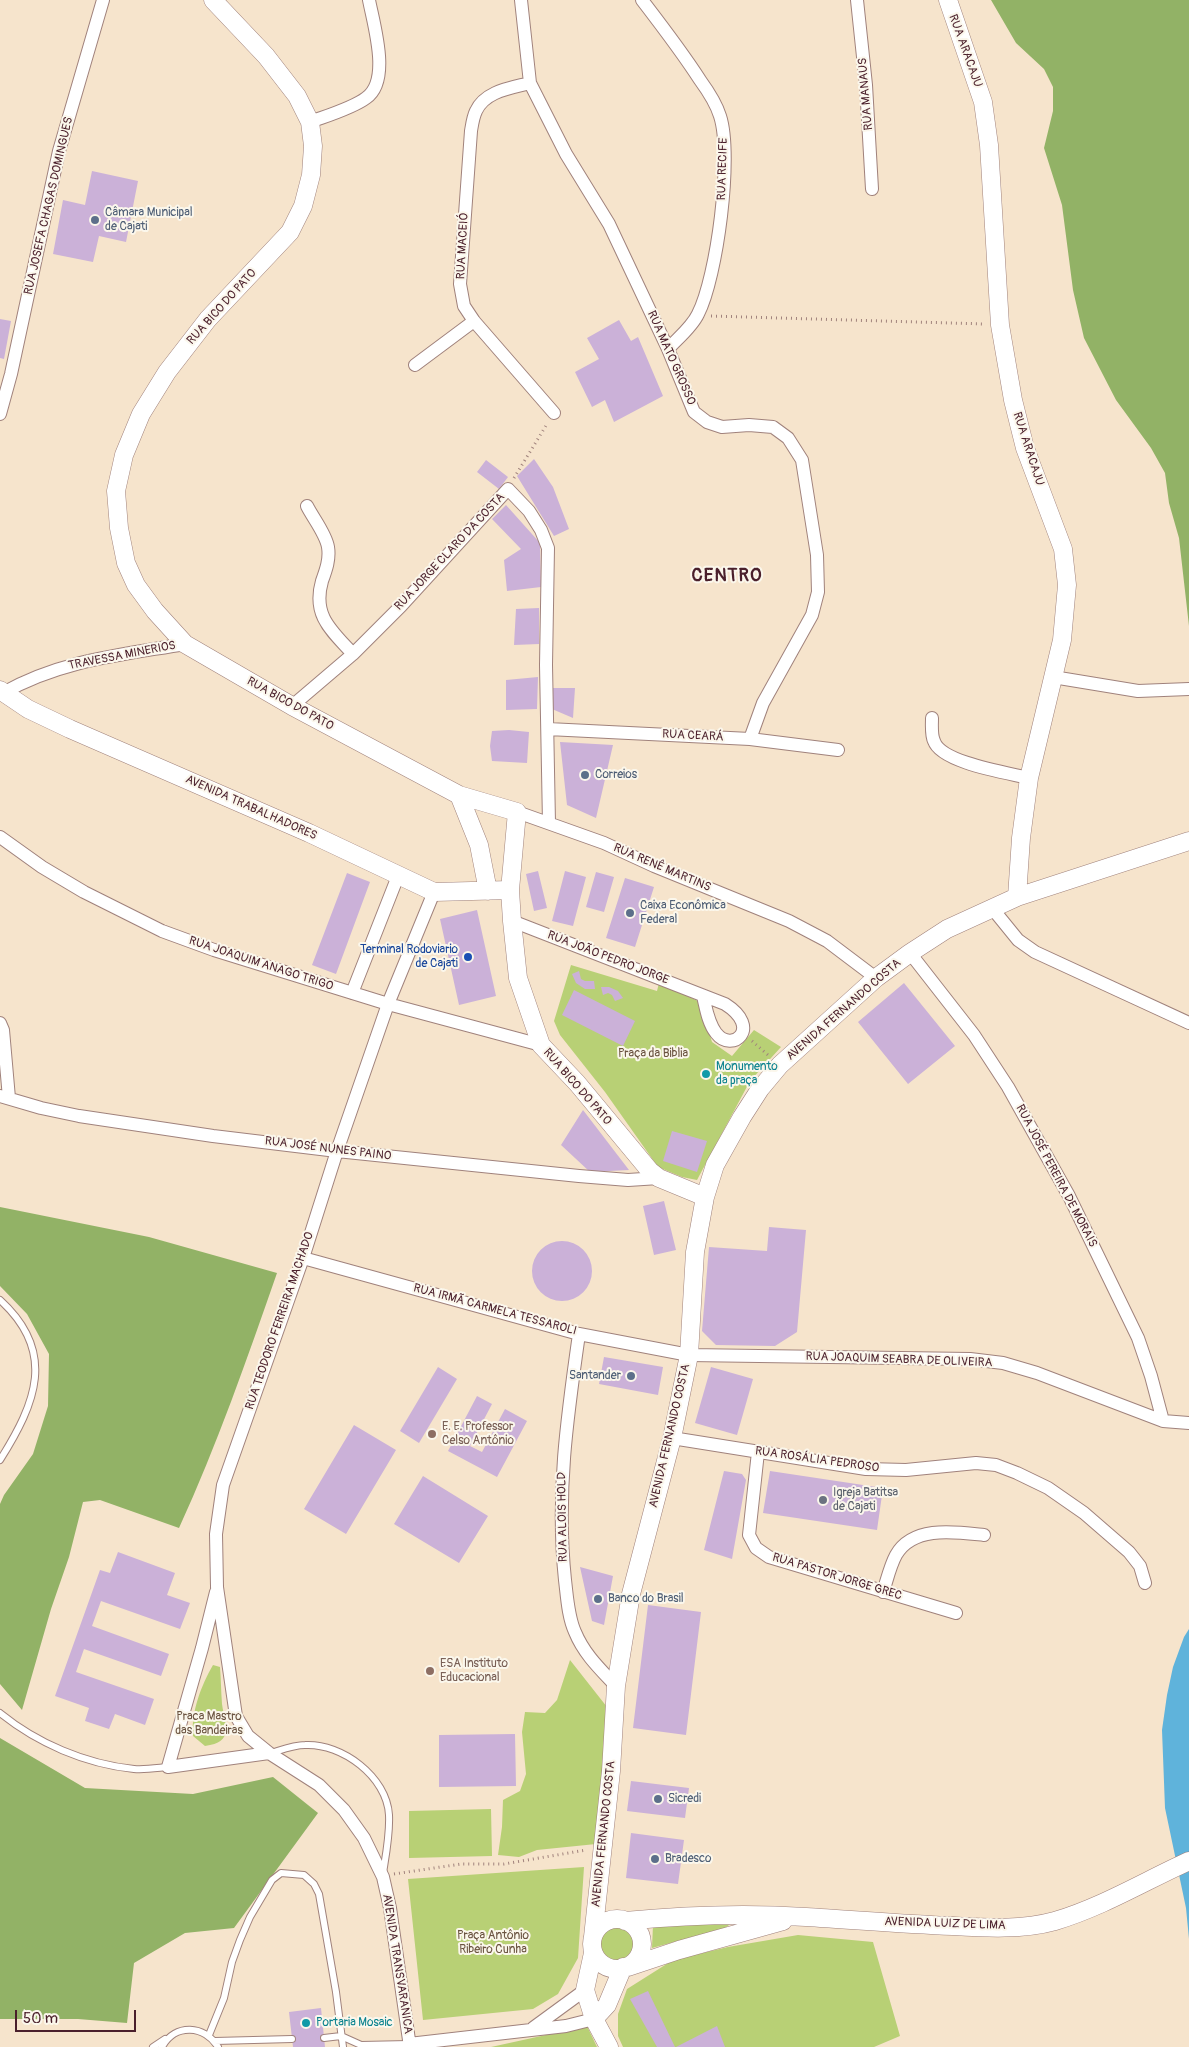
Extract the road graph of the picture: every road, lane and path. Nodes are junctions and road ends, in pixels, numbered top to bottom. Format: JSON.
{"nodes":[{"id":1,"x":103,"y":0,"type":"edge"},
{"id":2,"x":213,"y":0,"type":"edge"},
{"id":3,"x":369,"y":0,"type":"edge"},
{"id":4,"x":521,"y":0,"type":"edge"},
{"id":5,"x":642,"y":0,"type":"edge"},
{"id":6,"x":857,"y":0,"type":"edge"},
{"id":7,"x":948,"y":0,"type":"edge"},
{"id":8,"x":530,"y":83,"type":"junction"},
{"id":9,"x":310,"y":122,"type":"junction"},
{"id":10,"x":872,"y":189,"type":"dead end"},
{"id":11,"x":698,"y":316,"type":"junction"},
{"id":12,"x":474,"y":321,"type":"junction"},
{"id":13,"x":1000,"y":325,"type":"junction"},
{"id":14,"x":668,"y":349,"type":"junction"},
{"id":15,"x":415,"y":365,"type":"dead end"},
{"id":16,"x":554,"y":413,"type":"joint"},
{"id":17,"x":0,"y":414,"type":"edge"},
{"id":18,"x":508,"y":490,"type":"junction"},
{"id":19,"x":307,"y":506,"type":"dead end"},
{"id":20,"x":185,"y":644,"type":"junction"},
{"id":21,"x":353,"y":654,"type":"junction"},
{"id":22,"x":1053,"y":676,"type":"junction"},
{"id":23,"x":1189,"y":689,"type":"edge"},
{"id":24,"x":2,"y":691,"type":"edge"},
{"id":25,"x":292,"y":706,"type":"junction"},
{"id":26,"x":932,"y":718,"type":"dead end"},
{"id":27,"x":548,"y":729,"type":"junction"},
{"id":28,"x":750,"y":739,"type":"junction"},
{"id":29,"x":838,"y":750,"type":"dead end"},
{"id":30,"x":1030,"y":778,"type":"junction"},
{"id":31,"x":459,"y":795,"type":"junction"},
{"id":32,"x":517,"y":812,"type":"junction"},
{"id":33,"x":549,"y":823,"type":"junction"},
{"id":34,"x":0,"y":837,"type":"edge"},
{"id":35,"x":1189,"y":841,"type":"edge"},
{"id":36,"x":398,"y":876,"type":"junction"},
{"id":37,"x":510,"y":890,"type":"junction"},
{"id":38,"x":488,"y":891,"type":"junction"},
{"id":39,"x":434,"y":892,"type":"junction"},
{"id":40,"x":1017,"y":898,"type":"junction"},
{"id":41,"x":992,"y":908,"type":"junction"},
{"id":42,"x":512,"y":921,"type":"junction"},
{"id":43,"x":910,"y":953,"type":"junction"},
{"id":44,"x":876,"y":978,"type":"junction"},
{"id":45,"x":352,"y":993,"type":"junction"},
{"id":46,"x":703,"y":996,"type":"junction"},
{"id":47,"x":388,"y":1004,"type":"junction"},
{"id":48,"x":0,"y":1023,"type":"edge"},
{"id":49,"x":1189,"y":1023,"type":"edge"},
{"id":50,"x":742,"y":1033,"type":"junction"},
{"id":51,"x":541,"y":1045,"type":"junction"},
{"id":52,"x":780,"y":1065,"type":"junction"},
{"id":53,"x":4,"y":1097,"type":"edge"},
{"id":54,"x":337,"y":1151,"type":"junction"},
{"id":55,"x":659,"y":1178,"type":"junction"},
{"id":56,"x":705,"y":1197,"type":"junction"},
{"id":57,"x":304,"y":1258,"type":"junction"},
{"id":58,"x":0,"y":1300,"type":"edge"},
{"id":59,"x":579,"y":1334,"type":"junction"},
{"id":60,"x":689,"y":1355,"type":"junction"},
{"id":61,"x":1163,"y":1421,"type":"junction"},
{"id":62,"x":1189,"y":1423,"type":"edge"},
{"id":63,"x":672,"y":1438,"type":"junction"},
{"id":64,"x":758,"y":1452,"type":"junction"},
{"id":65,"x":0,"y":1460,"type":"edge"},
{"id":66,"x":984,"y":1536,"type":"dead end"},
{"id":67,"x":1145,"y":1583,"type":"dead end"},
{"id":68,"x":217,"y":1587,"type":"junction"},
{"id":69,"x":883,"y":1592,"type":"junction"},
{"id":70,"x":956,"y":1613,"type":"dead end"},
{"id":71,"x":616,"y":1686,"type":"junction"},
{"id":72,"x":0,"y":1713,"type":"edge"},
{"id":73,"x":269,"y":1753,"type":"junction"},
{"id":74,"x":168,"y":1767,"type":"junction"},
{"id":75,"x":602,"y":1848,"type":"junction"},
{"id":76,"x":1189,"y":1860,"type":"edge"},
{"id":77,"x":383,"y":1877,"type":"junction"},
{"id":78,"x":808,"y":1917,"type":"junction"},
{"id":79,"x":625,"y":1921,"type":"junction"},
{"id":80,"x":593,"y":1945,"type":"junction"},
{"id":81,"x":625,"y":1967,"type":"junction"},
{"id":82,"x":585,"y":1990,"type":"junction"},
{"id":83,"x":594,"y":2019,"type":"junction"},
{"id":84,"x":531,"y":2029,"type":"junction"},
{"id":85,"x":170,"y":2036,"type":"junction"},
{"id":86,"x":209,"y":2036,"type":"junction"},
{"id":87,"x":341,"y":2036,"type":"junction"},
{"id":88,"x":490,"y":2036,"type":"junction"},
{"id":89,"x":324,"y":2038,"type":"dead end"},
{"id":90,"x":292,"y":2039,"type":"dead end"},
{"id":91,"x":216,"y":2044,"type":"edge"},
{"id":92,"x":360,"y":2046,"type":"edge"},
{"id":93,"x":384,"y":2046,"type":"edge"},
{"id":94,"x":410,"y":2046,"type":"edge"},
{"id":95,"x":153,"y":2047,"type":"edge"},
{"id":96,"x":162,"y":2047,"type":"edge"},
{"id":97,"x":343,"y":2047,"type":"edge"},
{"id":98,"x":476,"y":2047,"type":"edge"},
{"id":99,"x":609,"y":2047,"type":"edge"}],
"edges":[{"from":1,"to":17,"type":"street","name":"RUA JOSEFA CHAGAS DOMINGUES"},
{"from":2,"to":9,"type":"street","name":"RUA BICO DO PATO"},
{"from":3,"to":9,"type":"street"},
{"from":4,"to":8,"type":"street","name":"RUA MATO GROSSO"},
{"from":5,"to":11,"type":"street","name":"RUA RECIFE"},
{"from":6,"to":10,"type":"street","name":"RUA MANAUS"},
{"from":7,"to":13,"type":"street","name":"RUA ARACAJU"},
{"from":8,"to":12,"type":"street","name":"RUA MACEIÓ"},
{"from":8,"to":14,"type":"street","name":"RUA MATO GROSSO"},
{"from":9,"to":20,"type":"street","name":"RUA BICO DO PATO"},
{"from":11,"to":13,"type":"path"},
{"from":11,"to":14,"type":"street","name":"RUA RECIFE"},
{"from":12,"to":15,"type":"street"},
{"from":12,"to":16,"type":"street","name":"RUA MACEIÓ"},
{"from":13,"to":22,"type":"street","name":"RUA ARACAJU"},
{"from":14,"to":28,"type":"street","name":"RUA MATO GROSSO"},
{"from":16,"to":18,"type":"path"},
{"from":18,"to":21,"type":"street","name":"RUA JORGE CLARO DA COSTA"},
{"from":18,"to":27,"type":"street","name":"RUA JORGE CLARO DA COSTA"},
{"from":19,"to":21,"type":"street"},
{"from":20,"to":24,"type":"street","name":"TRAVESSA MINERIOS"},
{"from":20,"to":25,"type":"street","name":"RUA BICO DO PATO"},
{"from":21,"to":25,"type":"street","name":"RUA JORGE CLARO DA COSTA"},
{"from":22,"to":23,"type":"street"},
{"from":22,"to":30,"type":"street","name":"RUA ARACAJU"},
{"from":24,"to":36,"type":"street","name":"AVENIDA TRABALHADORES"},
{"from":25,"to":31,"type":"street","name":"RUA BICO DO PATO"},
{"from":26,"to":30,"type":"street"},
{"from":27,"to":28,"type":"street","name":"RUA CEARÁ"},
{"from":27,"to":33,"type":"street","name":"RUA JORGE CLARO DA COSTA"},
{"from":28,"to":29,"type":"street","name":"RUA CEARÁ"},
{"from":30,"to":40,"type":"street","name":"RUA ARACAJU"},
{"from":31,"to":32,"type":"street","name":"RUA BICO DO PATO"},
{"from":31,"to":38,"type":"street"},
{"from":32,"to":33,"type":"street","name":"RUA RENÊ MARTINS"},
{"from":32,"to":37,"type":"street","name":"RUA BICO DO PATO"},
{"from":33,"to":44,"type":"street","name":"RUA RENÊ MARTINS"},
{"from":34,"to":45,"type":"street","name":"RUA JOAQUIM ANAGO TRIGO"},
{"from":35,"to":40,"type":"street","name":"AVENIDA FERNANDO COSTA"},
{"from":36,"to":39,"type":"street","name":"AVENIDA TRABALHADORES"},
{"from":36,"to":45,"type":"street"},
{"from":37,"to":38,"type":"street","name":"AVENIDA TRABALHADORES"},
{"from":37,"to":42,"type":"street","name":"RUA BICO DO PATO"},
{"from":38,"to":39,"type":"street","name":"AVENIDA TRABALHADORES"},
{"from":39,"to":47,"type":"street","name":"RUA TEODORO FERREIRA MACHADO"},
{"from":40,"to":41,"type":"street","name":"AVENIDA FERNANDO COSTA"},
{"from":41,"to":43,"type":"street","name":"AVENIDA FERNANDO COSTA"},
{"from":41,"to":49,"type":"street"},
{"from":42,"to":46,"type":"street","name":"RUA JOÃO PEDRO JORGE"},
{"from":42,"to":51,"type":"street","name":"RUA BICO DO PATO"},
{"from":43,"to":44,"type":"street","name":"AVENIDA FERNANDO COSTA"},
{"from":43,"to":61,"type":"street","name":"RUA JOSÉ PEREIRA DE MORAIS"},
{"from":44,"to":52,"type":"street","name":"AVENIDA FERNANDO COSTA"},
{"from":45,"to":47,"type":"street","name":"RUA JOAQUIM ANAGO TRIGO"},
{"from":46,"to":50,"type":"street","name":"RUA JOÃO PEDRO JORGE"},
{"from":46,"to":50,"type":"street"},
{"from":47,"to":51,"type":"street","name":"RUA JOAQUIM ANAGO TRIGO"},
{"from":47,"to":54,"type":"street","name":"RUA TEODORO FERREIRA MACHADO"},
{"from":48,"to":53,"type":"street"},
{"from":50,"to":52,"type":"path"},
{"from":51,"to":55,"type":"street","name":"RUA BICO DO PATO"},
{"from":52,"to":56,"type":"street","name":"AVENIDA FERNANDO COSTA"},
{"from":53,"to":54,"type":"street","name":"RUA JOSÉ NUNES PAINO"},
{"from":54,"to":55,"type":"street","name":"RUA JOSÉ NUNES PAINO"},
{"from":54,"to":57,"type":"street","name":"RUA TEODORO FERREIRA MACHADO"},
{"from":55,"to":56,"type":"street","name":"RUA BICO DO PATO"},
{"from":56,"to":60,"type":"street","name":"AVENIDA FERNANDO COSTA"},
{"from":57,"to":59,"type":"street","name":"RUA IRMÃ CARMELA TESSAROLI"},
{"from":57,"to":68,"type":"street","name":"RUA TEODORO FERREIRA MACHADO"},
{"from":58,"to":65,"type":"lane"},
{"from":59,"to":60,"type":"street","name":"RUA IRMÃ CARMELA TESSAROLI"},
{"from":59,"to":71,"type":"street","name":"RUA ALOIS HOLD"},
{"from":60,"to":61,"type":"street","name":"RUA JOAQUIM SEABRA DE OLIVEIRA"},
{"from":60,"to":63,"type":"street","name":"AVENIDA FERNANDO COSTA"},
{"from":61,"to":62,"type":"street","name":"RUA JOAQUIM SEABRA DE OLIVEIRA"},
{"from":63,"to":64,"type":"street","name":"RUA ROSÁLIA PEDROSO"},
{"from":63,"to":71,"type":"street","name":"AVENIDA FERNANDO COSTA"},
{"from":64,"to":67,"type":"street","name":"RUA ROSÁLIA PEDROSO"},
{"from":64,"to":69,"type":"street","name":"RUA PASTOR JORGE GREC"},
{"from":66,"to":69,"type":"street"},
{"from":68,"to":73,"type":"street","name":"RUA TEODORO FERREIRA MACHADO"},
{"from":68,"to":74,"type":"street"},
{"from":69,"to":70,"type":"street","name":"RUA PASTOR JORGE GREC"},
{"from":71,"to":75,"type":"street","name":"AVENIDA FERNANDO COSTA"},
{"from":72,"to":74,"type":"lane"},
{"from":73,"to":74,"type":"street"},
{"from":73,"to":77,"type":"street","name":"AVENIDA TRANSVARANICA"},
{"from":73,"to":77,"type":"lane"},
{"from":75,"to":77,"type":"path"},
{"from":75,"to":80,"type":"street","name":"AVENIDA FERNANDO COSTA"},
{"from":76,"to":78,"type":"street","name":"AVENIDA LUIZ DE LIMA"},
{"from":77,"to":94,"type":"street","name":"AVENIDA TRANSVARANICA"},
{"from":78,"to":79,"type":"street","name":"AVENIDA LUIZ DE LIMA"},
{"from":78,"to":81,"type":"street","name":"AVENIDA LUIZ DE LIMA"},
{"from":79,"to":80,"type":"street"},
{"from":79,"to":81,"type":"street"},
{"from":80,"to":81,"type":"street"},
{"from":80,"to":82,"type":"street","name":"AVENIDA FERNANDO COSTA"},
{"from":81,"to":83,"type":"street"},
{"from":82,"to":83,"type":"street","name":"AVENIDA FERNANDO COSTA"},
{"from":82,"to":84,"type":"street","name":"AVENIDA TRANSVARANICA"},
{"from":83,"to":84,"type":"street","name":"AVENIDA TRANSVARANICA"},
{"from":83,"to":99,"type":"street","name":"AVENIDA FERNANDO COSTA"},
{"from":84,"to":88,"type":"street","name":"AVENIDA TRANSVARANICA"},
{"from":85,"to":86,"type":"lane"},
{"from":85,"to":95,"type":"lane"},
{"from":85,"to":96,"type":"lane"},
{"from":86,"to":87,"type":"lane"},
{"from":86,"to":91,"type":"lane"},
{"from":87,"to":89,"type":"lane"},
{"from":87,"to":92,"type":"lane"},
{"from":87,"to":97,"type":"lane"},
{"from":88,"to":94,"type":"street","name":"AVENIDA TRANSVARANICA"},
{"from":88,"to":98,"type":"street"},
{"from":90,"to":91,"type":"lane"},
{"from":92,"to":93,"type":"lane"},
{"from":93,"to":94,"type":"lane"}]}
